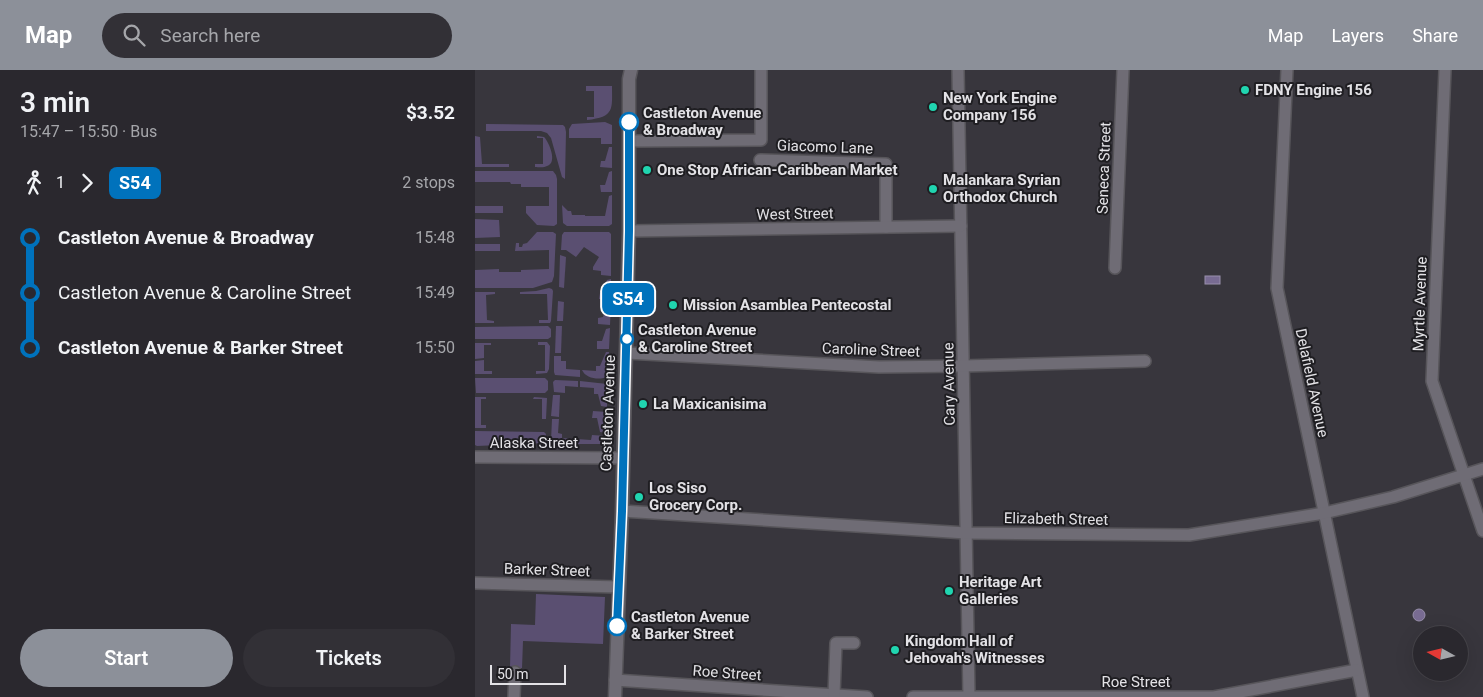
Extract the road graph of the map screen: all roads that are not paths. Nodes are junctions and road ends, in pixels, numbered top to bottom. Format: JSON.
{"nodes":[{"id":1,"x":631,"y":70,"type":"edge"},
{"id":2,"x":761,"y":70,"type":"edge"},
{"id":3,"x":958,"y":70,"type":"edge"},
{"id":4,"x":1123,"y":70,"type":"edge"},
{"id":5,"x":1287,"y":70,"type":"edge"},
{"id":6,"x":1445,"y":70,"type":"edge"},
{"id":7,"x":629,"y":141,"type":"junction"},
{"id":8,"x":760,"y":160,"type":"dead end"},
{"id":9,"x":961,"y":226,"type":"junction"},
{"id":10,"x":886,"y":227,"type":"junction"},
{"id":11,"x":629,"y":231,"type":"junction"},
{"id":12,"x":1115,"y":268,"type":"dead end"},
{"id":13,"x":627,"y":353,"type":"junction"},
{"id":14,"x":1145,"y":361,"type":"dead end"},
{"id":15,"x":963,"y":366,"type":"junction"},
{"id":16,"x":475,"y":457,"type":"edge"},
{"id":17,"x":623,"y":458,"type":"junction"},
{"id":18,"x":1483,"y":469,"type":"edge"},
{"id":19,"x":1463,"y":476,"type":"junction"},
{"id":20,"x":622,"y":511,"type":"junction"},
{"id":21,"x":1324,"y":513,"type":"junction"},
{"id":22,"x":1483,"y":531,"type":"edge"},
{"id":23,"x":966,"y":533,"type":"junction"},
{"id":24,"x":475,"y":583,"type":"edge"},
{"id":25,"x":618,"y":587,"type":"junction"},
{"id":26,"x":854,"y":643,"type":"dead end"},
{"id":27,"x":1357,"y":670,"type":"junction"},
{"id":28,"x":515,"y":672,"type":"dead end"},
{"id":29,"x":615,"y":680,"type":"junction"},
{"id":30,"x":834,"y":695,"type":"junction"},
{"id":31,"x":514,"y":697,"type":"edge"},
{"id":32,"x":615,"y":697,"type":"edge"},
{"id":33,"x":867,"y":697,"type":"edge"},
{"id":34,"x":913,"y":697,"type":"edge"},
{"id":35,"x":969,"y":697,"type":"edge"},
{"id":36,"x":1363,"y":697,"type":"edge"}],
"edges":[{"from":1,"to":7,"type":"street","name":"Castleton Avenue"},
{"from":2,"to":7,"type":"street"},
{"from":3,"to":9,"type":"street","name":"Cary Avenue"},
{"from":4,"to":12,"type":"street","name":"Seneca Street"},
{"from":5,"to":21,"type":"street","name":"Delafield Avenue"},
{"from":6,"to":19,"type":"street","name":"Myrtle Avenue"},
{"from":7,"to":11,"type":"street","name":"Castleton Avenue"},
{"from":8,"to":10,"type":"street","name":"Giacomo Lane"},
{"from":9,"to":10,"type":"street","name":"West Street"},
{"from":9,"to":15,"type":"street","name":"Cary Avenue"},
{"from":10,"to":11,"type":"street","name":"West Street"},
{"from":11,"to":13,"type":"street","name":"Castleton Avenue"},
{"from":13,"to":15,"type":"street","name":"Caroline Street"},
{"from":13,"to":17,"type":"street","name":"Castleton Avenue"},
{"from":14,"to":15,"type":"street","name":"Caroline Street"},
{"from":15,"to":23,"type":"street","name":"Cary Avenue"},
{"from":16,"to":17,"type":"street","name":"Alaska Street"},
{"from":17,"to":20,"type":"street","name":"Castleton Avenue"},
{"from":18,"to":19,"type":"street","name":"Elizabeth Street"},
{"from":19,"to":21,"type":"street","name":"Elizabeth Street"},
{"from":19,"to":22,"type":"street","name":"Myrtle Avenue"},
{"from":20,"to":23,"type":"street","name":"Elizabeth Street"},
{"from":20,"to":25,"type":"street","name":"Castleton Avenue"},
{"from":21,"to":23,"type":"street","name":"Elizabeth Street"},
{"from":21,"to":27,"type":"street","name":"Delafield Avenue"},
{"from":23,"to":35,"type":"street","name":"Cary Avenue"},
{"from":24,"to":25,"type":"street","name":"Barker Street"},
{"from":25,"to":29,"type":"street","name":"Castleton Avenue"},
{"from":26,"to":30,"type":"street"},
{"from":27,"to":35,"type":"street","name":"Roe Street"},
{"from":27,"to":36,"type":"street","name":"Delafield Avenue"},
{"from":28,"to":31,"type":"street"},
{"from":29,"to":30,"type":"street","name":"Roe Street"},
{"from":29,"to":32,"type":"street","name":"Castleton Avenue"},
{"from":30,"to":33,"type":"street","name":"Roe Street"},
{"from":34,"to":35,"type":"street","name":"Roe Street"}]}
